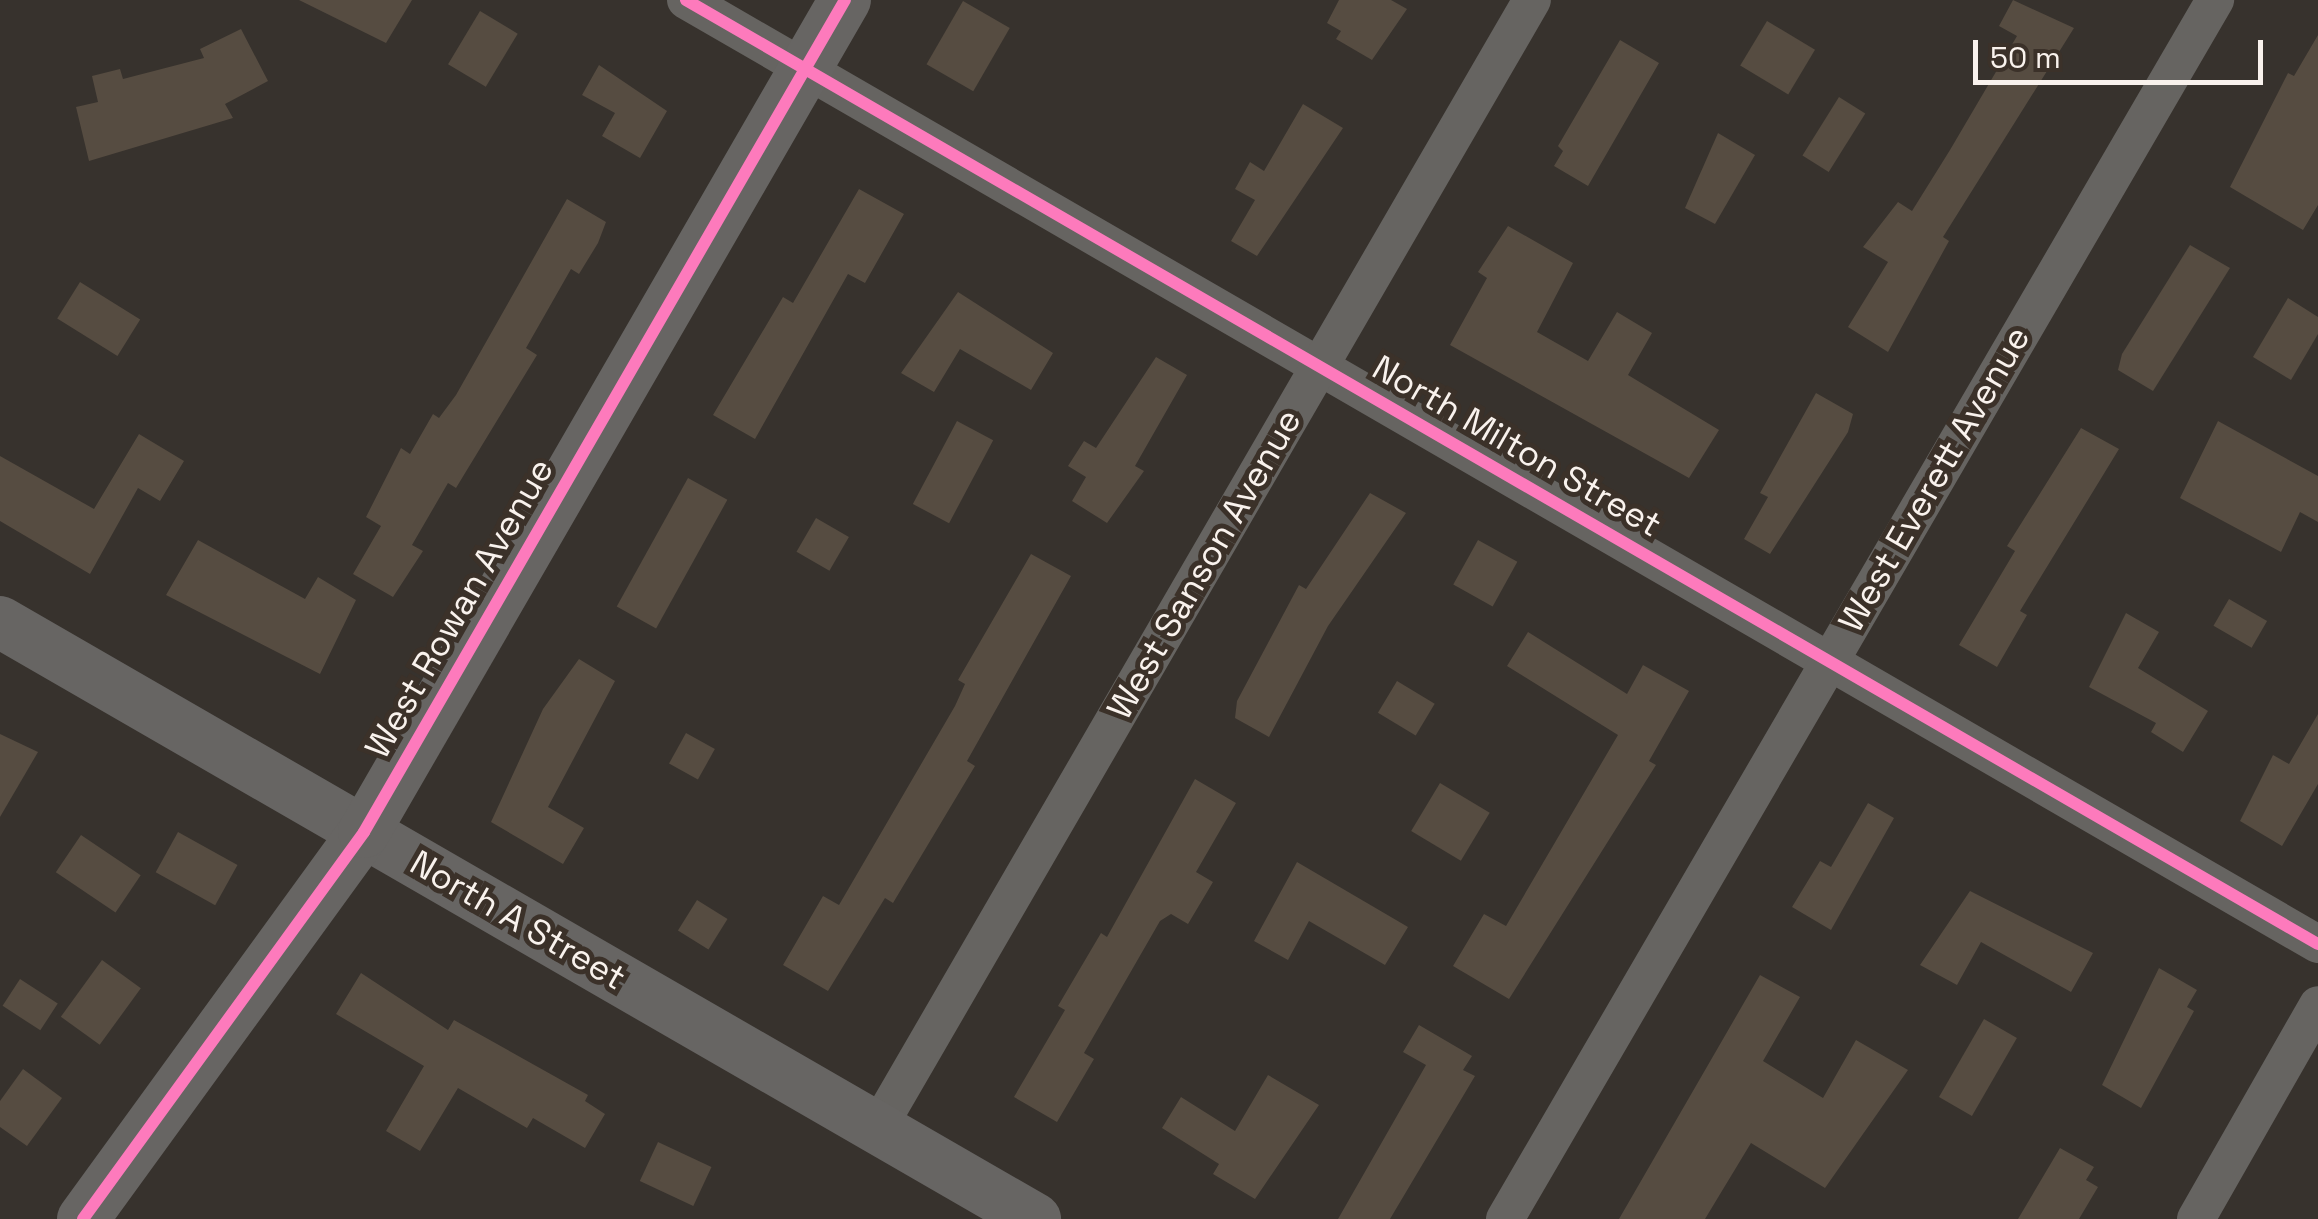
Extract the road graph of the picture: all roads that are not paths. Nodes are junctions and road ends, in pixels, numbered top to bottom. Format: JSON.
{"nodes":[{"id":1,"x":686,"y":0,"type":"edge"},
{"id":2,"x":845,"y":0,"type":"edge"},
{"id":3,"x":1532,"y":0,"type":"edge"},
{"id":4,"x":2214,"y":0,"type":"edge"},
{"id":5,"x":806,"y":66,"type":"junction"},
{"id":6,"x":1318,"y":366,"type":"junction"},
{"id":7,"x":0,"y":622,"type":"edge"},
{"id":8,"x":1828,"y":660,"type":"junction"},
{"id":9,"x":364,"y":832,"type":"junction"},
{"id":10,"x":2318,"y":944,"type":"edge"},
{"id":11,"x":2318,"y":1005,"type":"edge"},
{"id":12,"x":877,"y":1129,"type":"junction"},
{"id":13,"x":83,"y":1219,"type":"edge"},
{"id":14,"x":1035,"y":1219,"type":"edge"},
{"id":15,"x":1504,"y":1219,"type":"edge"},
{"id":16,"x":2196,"y":1219,"type":"edge"}],
"edges":[{"from":1,"to":5,"type":"street","name":"North Milton Street"},
{"from":2,"to":5,"type":"street","name":"West Rowan Avenue"},
{"from":3,"to":6,"type":"street","name":"West Sanson Avenue"},
{"from":4,"to":8,"type":"street","name":"West Everett Avenue"},
{"from":5,"to":6,"type":"street","name":"North Milton Street"},
{"from":5,"to":9,"type":"street","name":"West Rowan Avenue"},
{"from":6,"to":8,"type":"street","name":"North Milton Street"},
{"from":6,"to":12,"type":"street","name":"West Sanson Avenue"},
{"from":7,"to":9,"type":"street","name":"North A Street"},
{"from":8,"to":10,"type":"street","name":"North Milton Street"},
{"from":8,"to":15,"type":"street","name":"West Everett Avenue"},
{"from":9,"to":12,"type":"street","name":"North A Street"},
{"from":9,"to":13,"type":"street","name":"West Rowan Avenue"},
{"from":11,"to":16,"type":"street"},
{"from":12,"to":14,"type":"street","name":"North A Street"}]}
